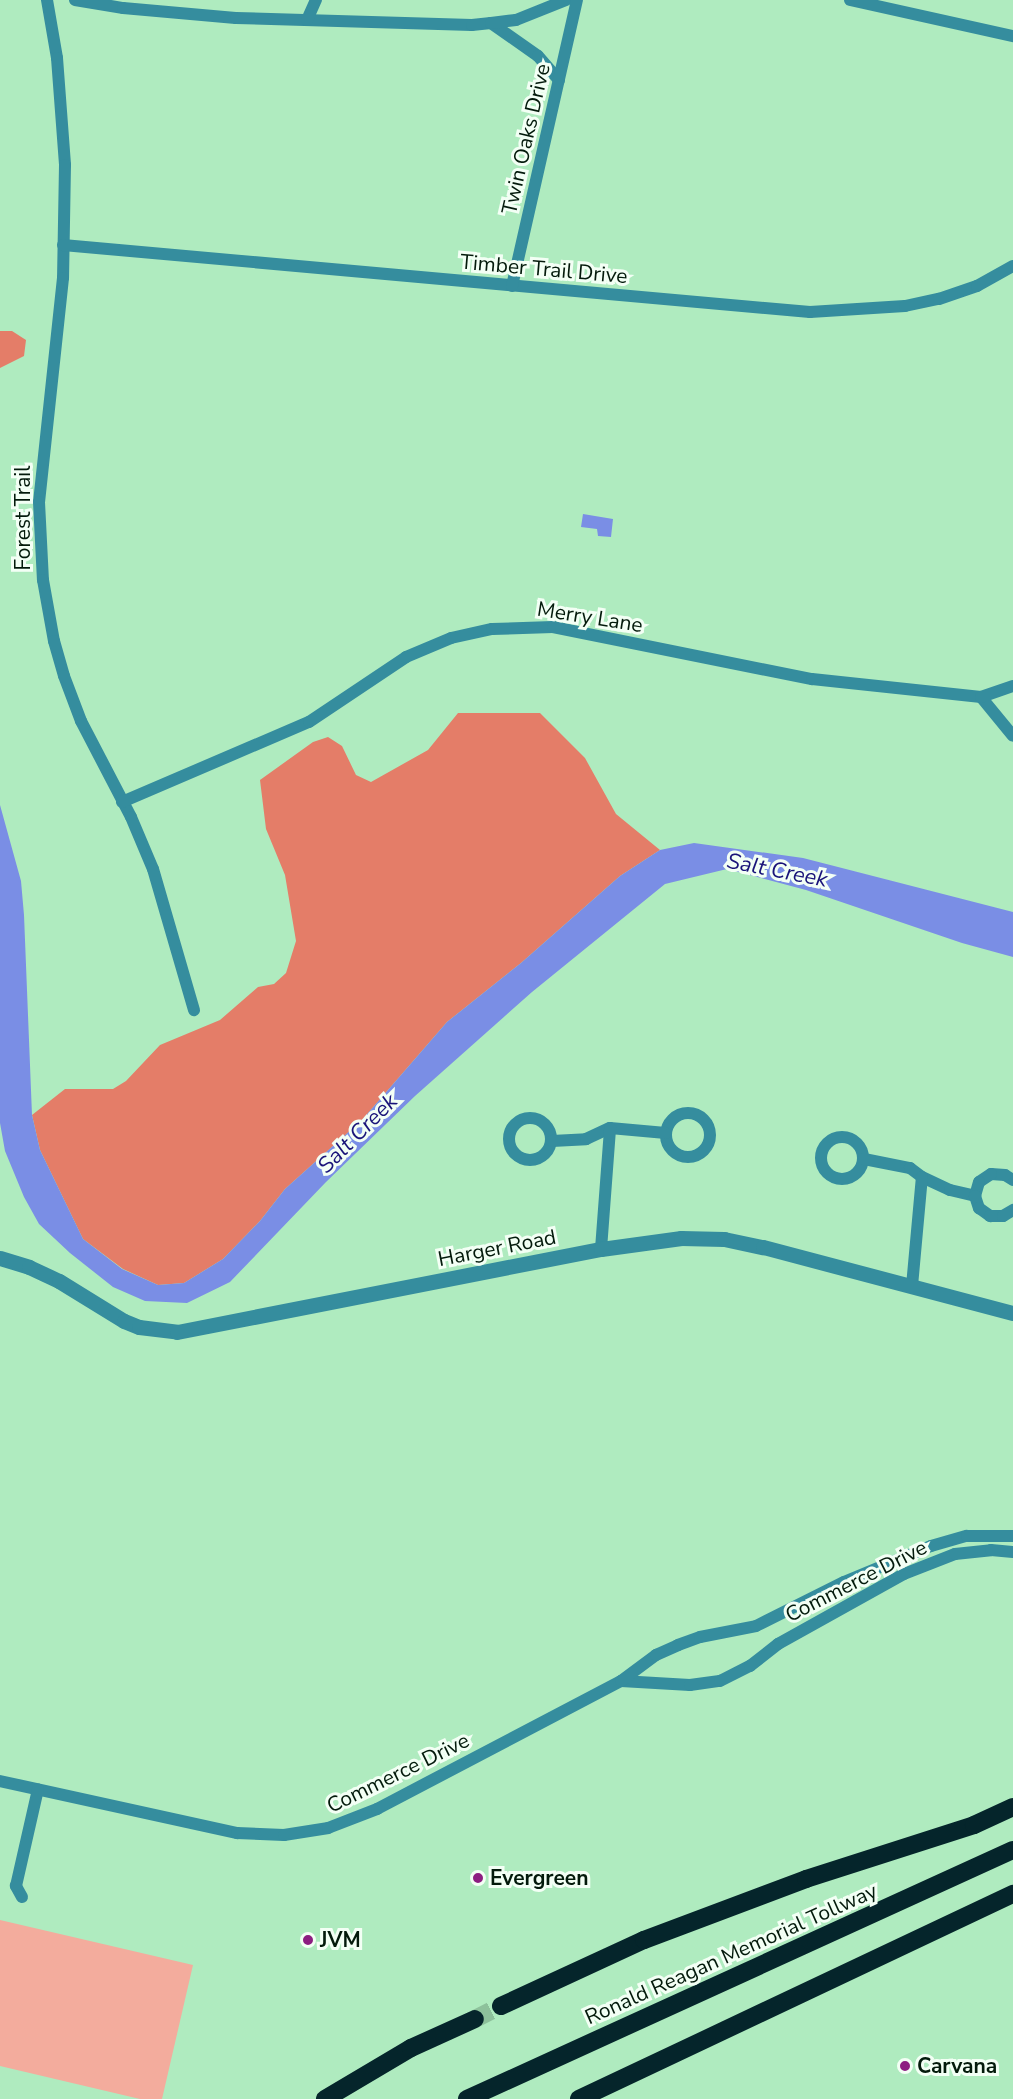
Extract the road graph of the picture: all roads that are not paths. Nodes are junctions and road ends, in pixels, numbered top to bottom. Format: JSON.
{"nodes":[{"id":1,"x":47,"y":0,"type":"edge"},
{"id":2,"x":75,"y":0,"type":"edge"},
{"id":3,"x":316,"y":0,"type":"edge"},
{"id":4,"x":566,"y":0,"type":"edge"},
{"id":5,"x":578,"y":0,"type":"edge"},
{"id":6,"x":850,"y":0,"type":"edge"},
{"id":7,"x":307,"y":20,"type":"junction"},
{"id":8,"x":491,"y":23,"type":"junction"},
{"id":9,"x":1013,"y":36,"type":"edge"},
{"id":10,"x":559,"y":80,"type":"junction"},
{"id":11,"x":63,"y":245,"type":"junction"},
{"id":12,"x":1013,"y":266,"type":"edge"},
{"id":13,"x":512,"y":286,"type":"junction"},
{"id":14,"x":1013,"y":686,"type":"edge"},
{"id":15,"x":981,"y":697,"type":"junction"},
{"id":16,"x":1013,"y":736,"type":"edge"},
{"id":17,"x":122,"y":802,"type":"junction"},
{"id":18,"x":195,"y":1010,"type":"dead end"},
{"id":19,"x":610,"y":1128,"type":"junction"},
{"id":20,"x":666,"y":1133,"type":"dead end"},
{"id":21,"x":552,"y":1141,"type":"dead end"},
{"id":22,"x":864,"y":1159,"type":"dead end"},
{"id":23,"x":922,"y":1178,"type":"junction"},
{"id":24,"x":1013,"y":1180,"type":"edge"},
{"id":25,"x":975,"y":1196,"type":"junction"},
{"id":26,"x":1013,"y":1210,"type":"edge"},
{"id":27,"x":601,"y":1249,"type":"junction"},
{"id":28,"x":0,"y":1258,"type":"edge"},
{"id":29,"x":912,"y":1286,"type":"junction"},
{"id":30,"x":1013,"y":1313,"type":"edge"},
{"id":31,"x":1013,"y":1536,"type":"edge"},
{"id":32,"x":1013,"y":1552,"type":"edge"},
{"id":33,"x":621,"y":1681,"type":"junction"},
{"id":34,"x":0,"y":1781,"type":"edge"},
{"id":35,"x":38,"y":1789,"type":"junction"},
{"id":36,"x":1013,"y":1807,"type":"edge"},
{"id":37,"x":1010,"y":1850,"type":"edge"},
{"id":38,"x":1013,"y":1894,"type":"edge"},
{"id":39,"x":22,"y":1897,"type":"dead end"},
{"id":40,"x":501,"y":2006,"type":"tunnel mouth"},
{"id":41,"x":475,"y":2019,"type":"tunnel mouth"},
{"id":42,"x":324,"y":2099,"type":"edge"},
{"id":43,"x":467,"y":2099,"type":"edge"},
{"id":44,"x":579,"y":2099,"type":"edge"}],
"edges":[{"from":1,"to":11,"type":"street","name":"Forest Trail"},
{"from":2,"to":7,"type":"street"},
{"from":3,"to":7,"type":"street"},
{"from":4,"to":8,"type":"street"},
{"from":5,"to":10,"type":"street","name":"Twin Oaks Drive"},
{"from":6,"to":9,"type":"street"},
{"from":7,"to":8,"type":"street"},
{"from":8,"to":10,"type":"street"},
{"from":10,"to":13,"type":"street","name":"Twin Oaks Drive"},
{"from":11,"to":13,"type":"street","name":"Timber Trail Drive"},
{"from":11,"to":17,"type":"street","name":"Forest Trail"},
{"from":12,"to":13,"type":"street","name":"Timber Trail Drive"},
{"from":14,"to":15,"type":"street","name":"Merry Lane"},
{"from":15,"to":16,"type":"street"},
{"from":15,"to":17,"type":"street","name":"Merry Lane"},
{"from":17,"to":18,"type":"street","name":"Forest Trail"},
{"from":19,"to":20,"type":"street"},
{"from":19,"to":21,"type":"street"},
{"from":19,"to":27,"type":"street"},
{"from":22,"to":23,"type":"street"},
{"from":23,"to":25,"type":"street"},
{"from":23,"to":29,"type":"street"},
{"from":24,"to":25,"type":"street"},
{"from":25,"to":26,"type":"street"},
{"from":27,"to":28,"type":"street","name":"Harger Road"},
{"from":27,"to":29,"type":"street","name":"Harger Road"},
{"from":29,"to":30,"type":"street","name":"Harger Road"},
{"from":31,"to":33,"type":"street","name":"Commerce Drive"},
{"from":32,"to":33,"type":"street","name":"Commerce Drive"},
{"from":33,"to":35,"type":"street","name":"Commerce Drive"},
{"from":34,"to":35,"type":"street","name":"Commerce Drive"},
{"from":35,"to":39,"type":"street"},
{"from":36,"to":40,"type":"highway","name":"Ronald Reagan Memorial Tollway"},
{"from":37,"to":43,"type":"highway","name":"Ronald Reagan Memorial Tollway"},
{"from":38,"to":44,"type":"highway"},
{"from":41,"to":42,"type":"highway"}]}
